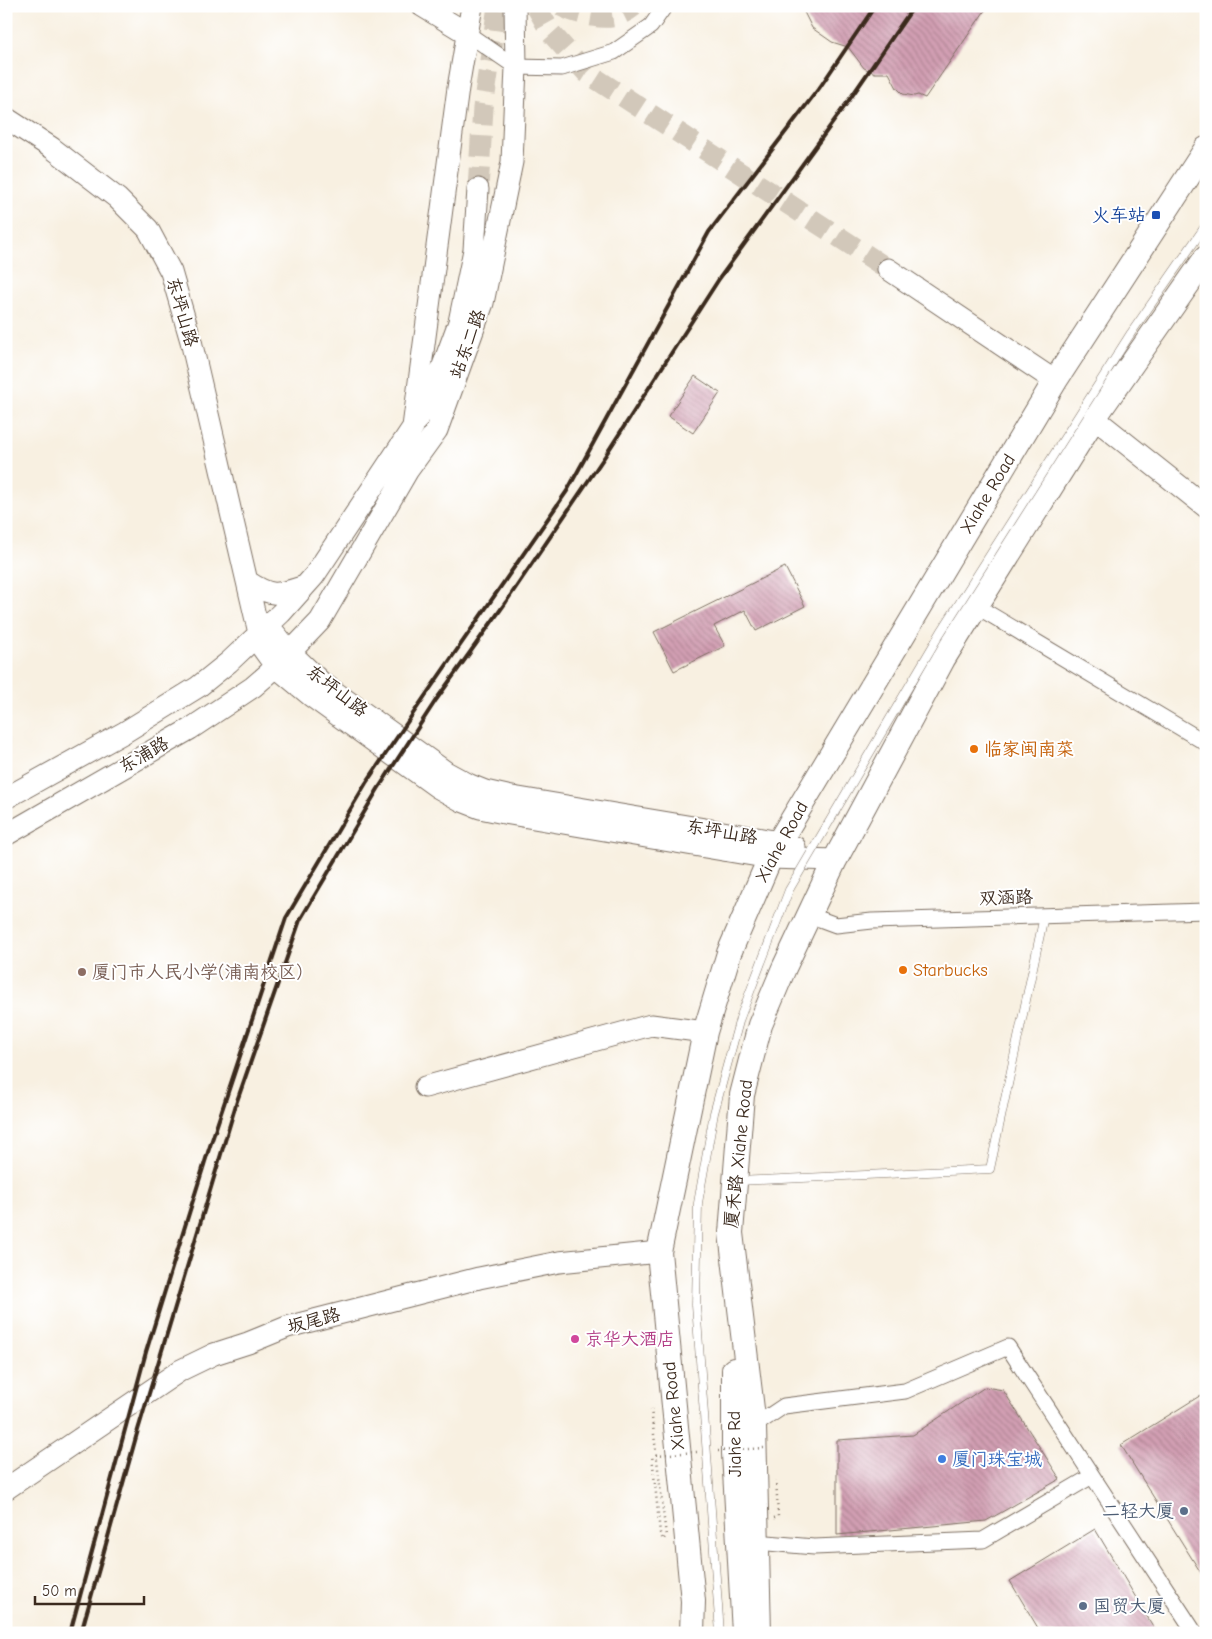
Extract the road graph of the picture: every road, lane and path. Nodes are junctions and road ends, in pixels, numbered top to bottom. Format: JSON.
{"nodes":[{"id":1,"x":422,"y":6,"type":"edge"},
{"id":2,"x":472,"y":6,"type":"edge"},
{"id":3,"x":515,"y":6,"type":"edge"},
{"id":4,"x":665,"y":6,"type":"edge"},
{"id":5,"x":468,"y":34,"type":"junction"},
{"id":6,"x":516,"y":67,"type":"junction"},
{"id":7,"x":6,"y":118,"type":"edge"},
{"id":8,"x":1206,"y":149,"type":"edge"},
{"id":9,"x":478,"y":189,"type":"tunnel mouth"},
{"id":10,"x":1206,"y":225,"type":"edge"},
{"id":11,"x":1206,"y":258,"type":"edge"},
{"id":12,"x":888,"y":269,"type":"tunnel mouth"},
{"id":13,"x":1055,"y":381,"type":"junction"},
{"id":14,"x":1094,"y":418,"type":"junction"},
{"id":15,"x":413,"y":427,"type":"junction"},
{"id":16,"x":1206,"y":507,"type":"edge"},
{"id":17,"x":247,"y":581,"type":"junction"},
{"id":18,"x":305,"y":586,"type":"junction"},
{"id":19,"x":976,"y":606,"type":"junction"},
{"id":20,"x":261,"y":632,"type":"junction"},
{"id":21,"x":290,"y":654,"type":"junction"},
{"id":22,"x":1206,"y":743,"type":"edge"},
{"id":23,"x":6,"y":798,"type":"edge"},
{"id":24,"x":6,"y":835,"type":"edge"},
{"id":25,"x":775,"y":850,"type":"junction"},
{"id":26,"x":836,"y":860,"type":"junction"},
{"id":27,"x":1206,"y":911,"type":"edge"},
{"id":28,"x":810,"y":914,"type":"junction"},
{"id":29,"x":1044,"y":916,"type":"junction"},
{"id":30,"x":705,"y":1032,"type":"junction"},
{"id":31,"x":425,"y":1087,"type":"dead end"},
{"id":32,"x":735,"y":1181,"type":"junction"},
{"id":33,"x":659,"y":1252,"type":"junction"},
{"id":34,"x":733,"y":1255,"type":"junction"},
{"id":35,"x":651,"y":1409,"type":"dead end"},
{"id":36,"x":754,"y":1426,"type":"junction"},
{"id":37,"x":652,"y":1455,"type":"dead end"},
{"id":38,"x":1092,"y":1476,"type":"junction"},
{"id":39,"x":6,"y":1489,"type":"edge"},
{"id":40,"x":756,"y":1542,"type":"junction"},
{"id":41,"x":694,"y":1633,"type":"edge"},
{"id":42,"x":720,"y":1633,"type":"edge"},
{"id":43,"x":744,"y":1633,"type":"edge"},
{"id":44,"x":759,"y":1633,"type":"edge"},
{"id":45,"x":1194,"y":1633,"type":"edge"}],
"edges":[{"from":1,"to":5,"type":"main road"},
{"from":2,"to":5,"type":"main road"},
{"from":3,"to":6,"type":"main road","name":"站东二路"},
{"from":4,"to":6,"type":"street"},
{"from":5,"to":6,"type":"street"},
{"from":5,"to":15,"type":"main road"},
{"from":6,"to":21,"type":"main road","name":"站东二路"},
{"from":7,"to":17,"type":"main road","name":"东坪山路"},
{"from":8,"to":13,"type":"main road","name":"Xiahe Road"},
{"from":9,"to":15,"type":"main road","name":"东浦路"},
{"from":10,"to":42,"type":"lane","bridge":true},
{"from":11,"to":14,"type":"main road"},
{"from":12,"to":13,"type":"main road"},
{"from":13,"to":25,"type":"main road","name":"Xiahe Road"},
{"from":14,"to":16,"type":"main road"},
{"from":14,"to":19,"type":"main road"},
{"from":15,"to":18,"type":"main road","name":"东浦路"},
{"from":17,"to":18,"type":"main road"},
{"from":17,"to":20,"type":"main road","name":"东坪山路"},
{"from":18,"to":20,"type":"main road","name":"东浦路"},
{"from":19,"to":22,"type":"street"},
{"from":19,"to":26,"type":"main road"},
{"from":20,"to":21,"type":"main road","name":"东坪山路"},
{"from":20,"to":23,"type":"main road","name":"东浦路"},
{"from":21,"to":24,"type":"main road","name":"东浦路"},
{"from":21,"to":25,"type":"main road","name":"东坪山路"},
{"from":25,"to":26,"type":"main road","name":"东坪山路"},
{"from":25,"to":30,"type":"main road","name":"Xiahe Road"},
{"from":26,"to":28,"type":"main road"},
{"from":27,"to":29,"type":"street","name":"双涵路"},
{"from":28,"to":29,"type":"street","name":"双涵路"},
{"from":28,"to":32,"type":"main road","name":"厦禾路 Xiahe Road"},
{"from":29,"to":32,"type":"lane"},
{"from":30,"to":31,"type":"main road"},
{"from":30,"to":33,"type":"main road","name":"Xiahe Road"},
{"from":32,"to":34,"type":"main road","name":"厦禾路 Xiahe Road"},
{"from":33,"to":39,"type":"main road","name":"坂尾路"},
{"from":33,"to":41,"type":"main road","name":"Xiahe Road"},
{"from":34,"to":36,"type":"main road"},
{"from":34,"to":43,"type":"main road","name":"Jiahe Rd"},
{"from":35,"to":37,"type":"path"},
{"from":36,"to":38,"type":"street"},
{"from":36,"to":40,"type":"main road"},
{"from":38,"to":40,"type":"street"},
{"from":38,"to":45,"type":"street"},
{"from":40,"to":44,"type":"main road"}]}
